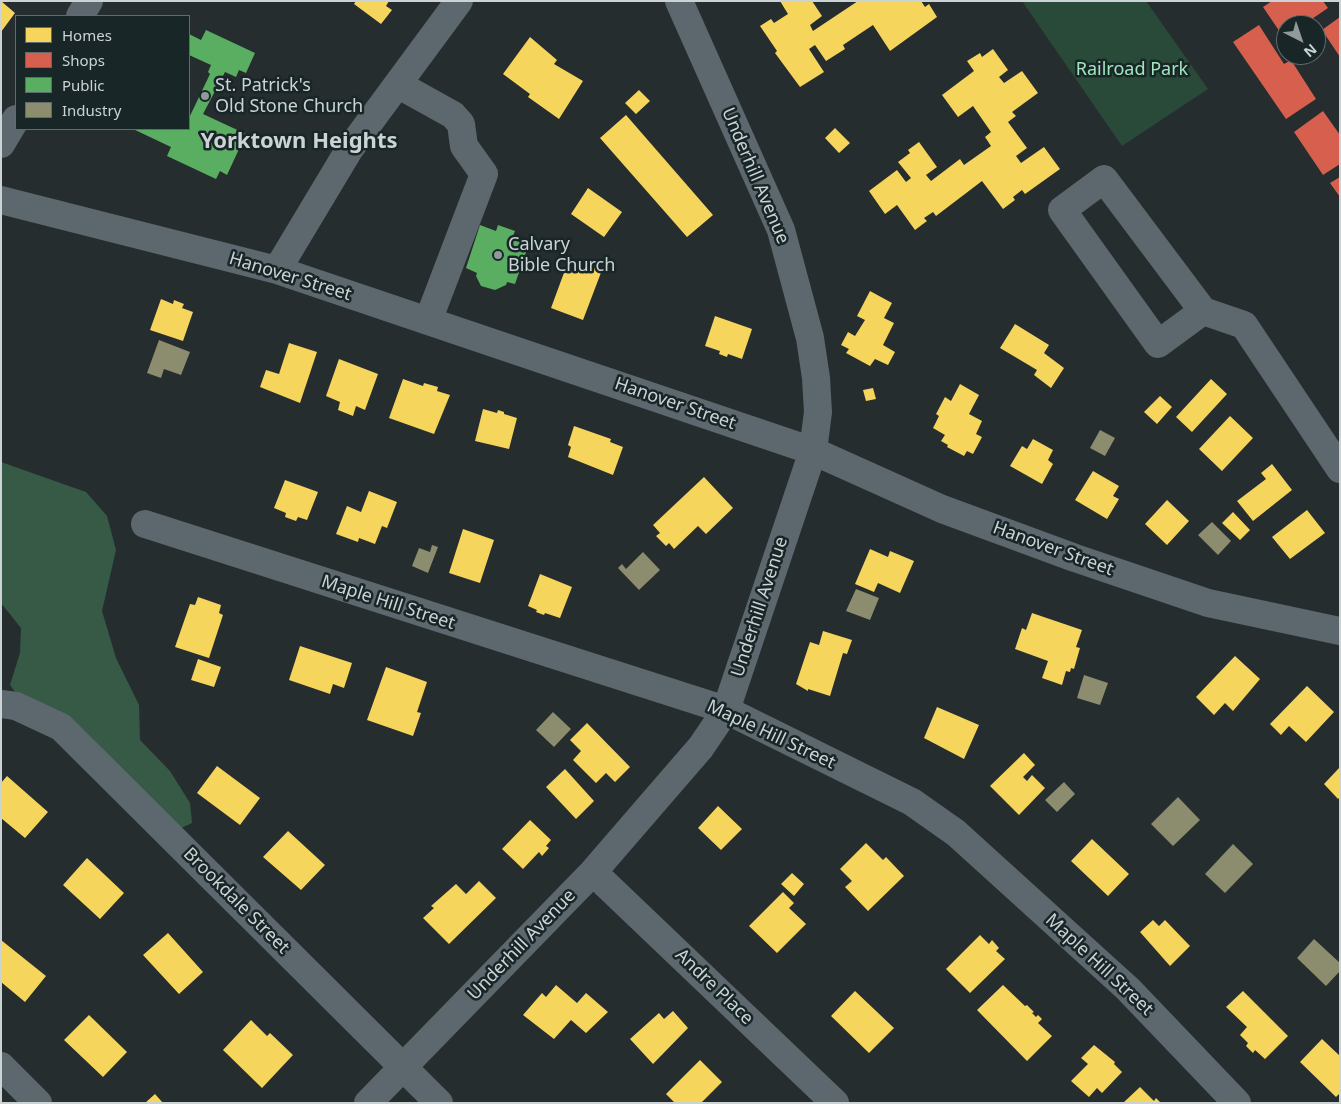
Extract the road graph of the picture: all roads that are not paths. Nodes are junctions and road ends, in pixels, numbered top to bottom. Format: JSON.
{"nodes":[{"id":1,"x":459,"y":1,"type":"edge"},
{"id":2,"x":679,"y":1,"type":"edge"},
{"id":3,"x":399,"y":85,"type":"junction"},
{"id":4,"x":15,"y":121,"type":"edge"},
{"id":5,"x":1,"y":144,"type":"edge"},
{"id":6,"x":1,"y":200,"type":"edge"},
{"id":7,"x":277,"y":270,"type":"junction"},
{"id":8,"x":1203,"y":311,"type":"junction"},
{"id":9,"x":428,"y":321,"type":"junction"},
{"id":10,"x":813,"y":451,"type":"junction"},
{"id":11,"x":1340,"y":469,"type":"edge"},
{"id":12,"x":146,"y":524,"type":"dead end"},
{"id":13,"x":1340,"y":631,"type":"edge"},
{"id":14,"x":14,"y":707,"type":"edge"},
{"id":15,"x":726,"y":710,"type":"junction"},
{"id":16,"x":593,"y":872,"type":"junction"},
{"id":17,"x":1,"y":1066,"type":"edge"},
{"id":18,"x":402,"y":1067,"type":"junction"},
{"id":19,"x":1235,"y":1102,"type":"edge"},
{"id":20,"x":38,"y":1103,"type":"edge"},
{"id":21,"x":368,"y":1103,"type":"edge"},
{"id":22,"x":439,"y":1103,"type":"edge"},
{"id":23,"x":835,"y":1103,"type":"edge"}],
"edges":[{"from":1,"to":3,"type":"street"},
{"from":2,"to":10,"type":"street","name":"Underhill Avenue"},
{"from":3,"to":7,"type":"street"},
{"from":3,"to":9,"type":"street"},
{"from":4,"to":5,"type":"street"},
{"from":6,"to":7,"type":"street","name":"Hanover Street"},
{"from":7,"to":9,"type":"street","name":"Hanover Street"},
{"from":8,"to":8,"type":"street"},
{"from":8,"to":11,"type":"street"},
{"from":9,"to":10,"type":"street","name":"Hanover Street"},
{"from":10,"to":13,"type":"street","name":"Hanover Street"},
{"from":10,"to":15,"type":"street","name":"Underhill Avenue"},
{"from":12,"to":15,"type":"street","name":"Maple Hill Street"},
{"from":14,"to":18,"type":"street","name":"Brookdale Street"},
{"from":15,"to":16,"type":"street","name":"Underhill Avenue"},
{"from":15,"to":19,"type":"street","name":"Maple Hill Street"},
{"from":16,"to":18,"type":"street","name":"Underhill Avenue"},
{"from":16,"to":23,"type":"street","name":"Andre Place"},
{"from":17,"to":20,"type":"street"},
{"from":18,"to":21,"type":"street","name":"Underhill Avenue"},
{"from":18,"to":22,"type":"street","name":"Brookdale Street"}]}
